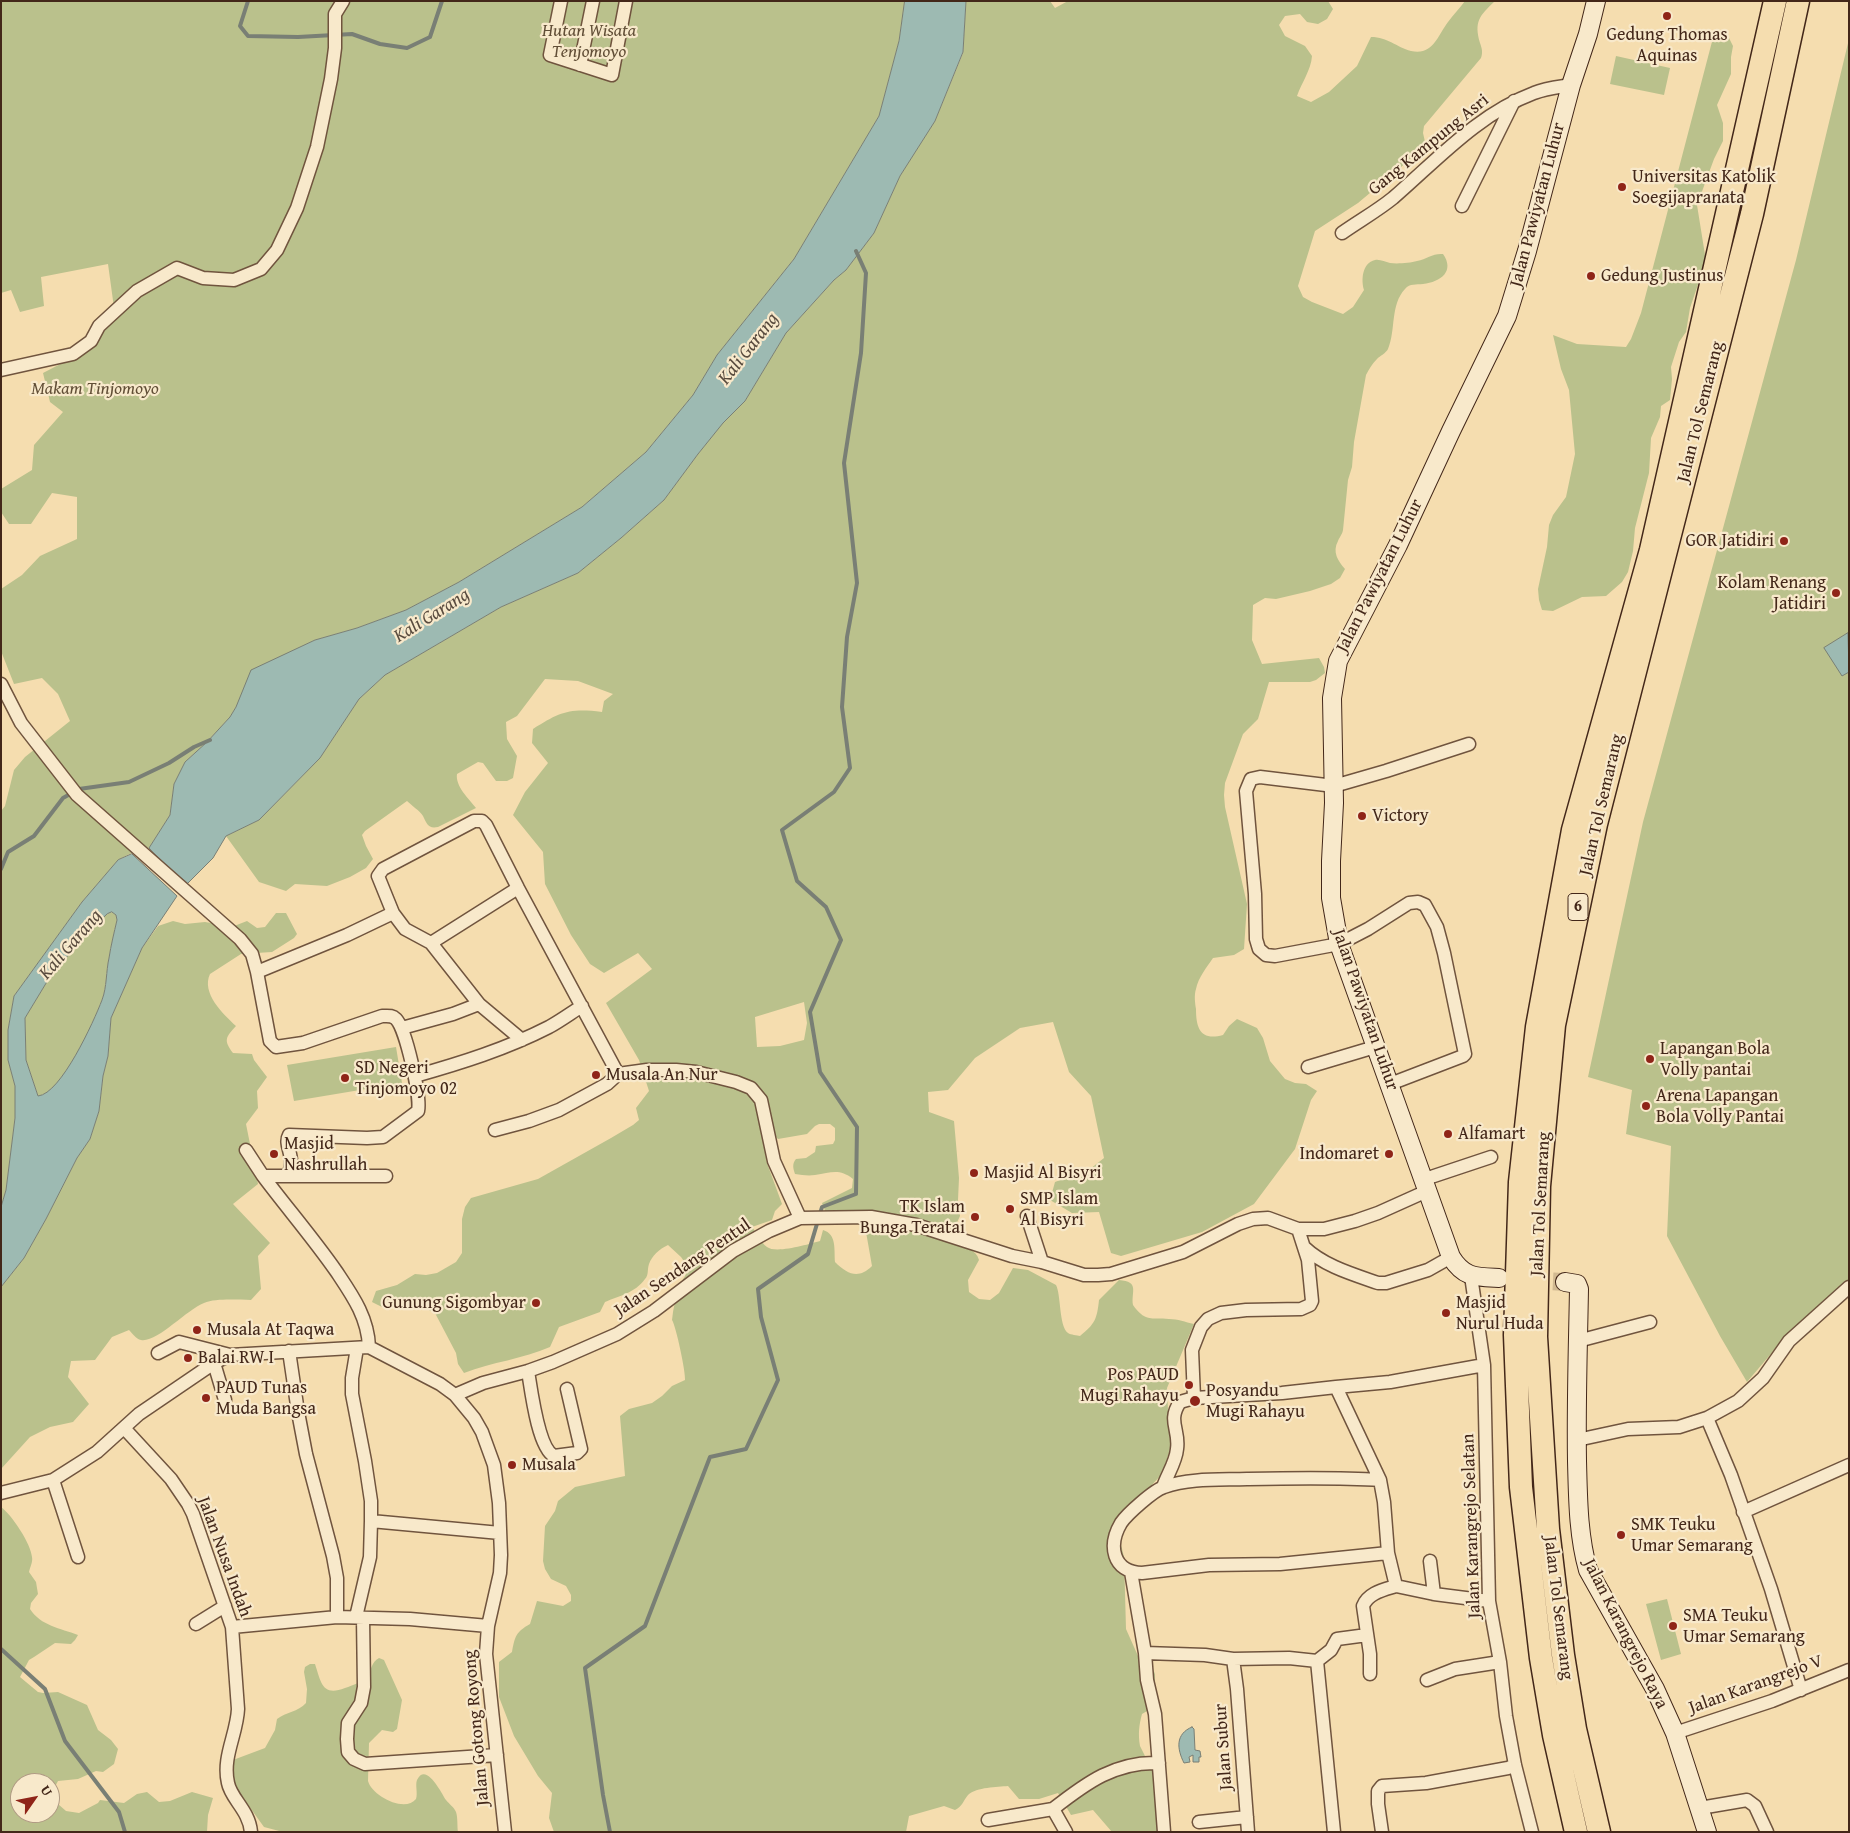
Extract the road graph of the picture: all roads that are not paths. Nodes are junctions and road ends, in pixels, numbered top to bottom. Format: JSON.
{"nodes":[{"id":1,"x":343,"y":1,"type":"edge"},
{"id":2,"x":560,"y":1,"type":"edge"},
{"id":3,"x":592,"y":1,"type":"edge"},
{"id":4,"x":626,"y":1,"type":"edge"},
{"id":5,"x":1596,"y":1,"type":"edge"},
{"id":6,"x":1775,"y":1,"type":"edge"},
{"id":7,"x":1798,"y":1,"type":"edge"},
{"id":8,"x":580,"y":65,"type":"junction"},
{"id":9,"x":1571,"y":85,"type":"junction"},
{"id":10,"x":1514,"y":101,"type":"junction"},
{"id":11,"x":1462,"y":206,"type":"dead end"},
{"id":12,"x":1342,"y":233,"type":"dead end"},
{"id":13,"x":1,"y":370,"type":"edge"},
{"id":14,"x":1,"y":684,"type":"edge"},
{"id":15,"x":1469,"y":744,"type":"dead end"},
{"id":16,"x":1334,"y":786,"type":"junction"},
{"id":17,"x":518,"y":888,"type":"junction"},
{"id":18,"x":393,"y":913,"type":"junction"},
{"id":19,"x":431,"y":943,"type":"junction"},
{"id":20,"x":1338,"y":944,"type":"junction"},
{"id":21,"x":257,"y":972,"type":"junction"},
{"id":22,"x":479,"y":1004,"type":"junction"},
{"id":23,"x":582,"y":1006,"type":"junction"},
{"id":24,"x":402,"y":1028,"type":"junction"},
{"id":25,"x":522,"y":1040,"type":"junction"},
{"id":26,"x":1375,"y":1046,"type":"junction"},
{"id":27,"x":1308,"y":1067,"type":"dead end"},
{"id":28,"x":618,"y":1074,"type":"junction"},
{"id":29,"x":414,"y":1076,"type":"junction"},
{"id":30,"x":1390,"y":1084,"type":"junction"},
{"id":31,"x":495,"y":1130,"type":"dead end"},
{"id":32,"x":246,"y":1150,"type":"dead end"},
{"id":33,"x":1491,"y":1157,"type":"dead end"},
{"id":34,"x":263,"y":1176,"type":"junction"},
{"id":35,"x":288,"y":1176,"type":"junction"},
{"id":36,"x":386,"y":1176,"type":"dead end"},
{"id":37,"x":1425,"y":1186,"type":"junction"},
{"id":38,"x":1027,"y":1216,"type":"dead end"},
{"id":39,"x":806,"y":1218,"type":"junction"},
{"id":40,"x":1298,"y":1229,"type":"junction"},
{"id":41,"x":1304,"y":1247,"type":"junction"},
{"id":42,"x":1451,"y":1257,"type":"junction"},
{"id":43,"x":1042,"y":1262,"type":"junction"},
{"id":44,"x":1471,"y":1276,"type":"junction"},
{"id":45,"x":1498,"y":1278,"type":"dead end"},
{"id":46,"x":1569,"y":1283,"type":"dead end"},
{"id":47,"x":1849,"y":1287,"type":"edge"},
{"id":48,"x":1650,"y":1322,"type":"dead end"},
{"id":49,"x":1578,"y":1342,"type":"junction"},
{"id":50,"x":363,"y":1348,"type":"junction"},
{"id":51,"x":289,"y":1351,"type":"junction"},
{"id":52,"x":158,"y":1354,"type":"dead end"},
{"id":53,"x":230,"y":1355,"type":"junction"},
{"id":54,"x":214,"y":1363,"type":"junction"},
{"id":55,"x":1484,"y":1364,"type":"junction"},
{"id":56,"x":528,"y":1371,"type":"junction"},
{"id":57,"x":1336,"y":1387,"type":"junction"},
{"id":58,"x":567,"y":1390,"type":"dead end"},
{"id":59,"x":454,"y":1394,"type":"junction"},
{"id":60,"x":1194,"y":1398,"type":"junction"},
{"id":61,"x":225,"y":1400,"type":"dead end"},
{"id":62,"x":1707,"y":1418,"type":"junction"},
{"id":63,"x":124,"y":1428,"type":"junction"},
{"id":64,"x":1577,"y":1440,"type":"junction"},
{"id":65,"x":1849,"y":1465,"type":"edge"},
{"id":66,"x":53,"y":1480,"type":"junction"},
{"id":67,"x":1380,"y":1480,"type":"junction"},
{"id":68,"x":1163,"y":1487,"type":"junction"},
{"id":69,"x":1,"y":1493,"type":"edge"},
{"id":70,"x":1743,"y":1512,"type":"junction"},
{"id":71,"x":371,"y":1521,"type":"junction"},
{"id":72,"x":500,"y":1533,"type":"junction"},
{"id":73,"x":1388,"y":1553,"type":"junction"},
{"id":74,"x":78,"y":1558,"type":"dead end"},
{"id":75,"x":1430,"y":1561,"type":"dead end"},
{"id":76,"x":1131,"y":1572,"type":"junction"},
{"id":77,"x":1396,"y":1586,"type":"junction"},
{"id":78,"x":1434,"y":1594,"type":"junction"},
{"id":79,"x":1489,"y":1601,"type":"junction"},
{"id":80,"x":224,"y":1606,"type":"junction"},
{"id":81,"x":337,"y":1617,"type":"junction"},
{"id":82,"x":360,"y":1618,"type":"junction"},
{"id":83,"x":196,"y":1624,"type":"dead end"},
{"id":84,"x":488,"y":1626,"type":"junction"},
{"id":85,"x":232,"y":1627,"type":"junction"},
{"id":86,"x":1367,"y":1635,"type":"junction"},
{"id":87,"x":1145,"y":1653,"type":"junction"},
{"id":88,"x":1233,"y":1659,"type":"junction"},
{"id":89,"x":1317,"y":1661,"type":"junction"},
{"id":90,"x":1500,"y":1662,"type":"junction"},
{"id":91,"x":1849,"y":1670,"type":"edge"},
{"id":92,"x":1370,"y":1674,"type":"dead end"},
{"id":93,"x":1427,"y":1680,"type":"dead end"},
{"id":94,"x":1801,"y":1690,"type":"junction"},
{"id":95,"x":1675,"y":1733,"type":"junction"},
{"id":96,"x":497,"y":1755,"type":"junction"},
{"id":97,"x":1159,"y":1763,"type":"junction"},
{"id":98,"x":1515,"y":1765,"type":"junction"},
{"id":99,"x":1700,"y":1808,"type":"junction"},
{"id":100,"x":1053,"y":1809,"type":"junction"},
{"id":101,"x":1248,"y":1817,"type":"junction"},
{"id":102,"x":988,"y":1820,"type":"dead end"},
{"id":103,"x":1199,"y":1822,"type":"dead end"},
{"id":104,"x":251,"y":1832,"type":"edge"},
{"id":105,"x":505,"y":1832,"type":"edge"},
{"id":106,"x":1066,"y":1832,"type":"edge"},
{"id":107,"x":1164,"y":1832,"type":"edge"},
{"id":108,"x":1248,"y":1832,"type":"edge"},
{"id":109,"x":1334,"y":1832,"type":"edge"},
{"id":110,"x":1382,"y":1832,"type":"edge"},
{"id":111,"x":1532,"y":1832,"type":"edge"},
{"id":112,"x":1576,"y":1832,"type":"edge"},
{"id":113,"x":1599,"y":1832,"type":"edge"},
{"id":114,"x":1707,"y":1832,"type":"edge"},
{"id":115,"x":1767,"y":1832,"type":"edge"}],
"edges":[{"from":1,"to":13,"type":"street"},
{"from":2,"to":8,"type":"street"},
{"from":3,"to":8,"type":"street"},
{"from":4,"to":8,"type":"street"},
{"from":5,"to":9,"type":"main road","name":"Jalan Pawiyatan Luhur"},
{"from":6,"to":112,"type":"highway","name":"Jalan Tol Semarang","number":"6"},
{"from":7,"to":113,"type":"highway","name":"Jalan Tol Semarang","number":"6"},
{"from":9,"to":10,"type":"street","name":"Gang Kampung Asri"},
{"from":9,"to":16,"type":"main road","name":"Jalan Pawiyatan Luhur"},
{"from":10,"to":11,"type":"street"},
{"from":10,"to":12,"type":"street","name":"Gang Kampung Asri"},
{"from":14,"to":21,"type":"street"},
{"from":15,"to":16,"type":"street"},
{"from":16,"to":20,"type":"main road","name":"Jalan Pawiyatan Luhur"},
{"from":16,"to":20,"type":"street"},
{"from":17,"to":18,"type":"street"},
{"from":17,"to":19,"type":"street"},
{"from":17,"to":23,"type":"street"},
{"from":18,"to":19,"type":"street"},
{"from":18,"to":21,"type":"street"},
{"from":19,"to":22,"type":"street"},
{"from":20,"to":26,"type":"main road","name":"Jalan Pawiyatan Luhur"},
{"from":20,"to":30,"type":"street"},
{"from":21,"to":24,"type":"street"},
{"from":22,"to":24,"type":"street"},
{"from":22,"to":25,"type":"street"},
{"from":23,"to":25,"type":"street"},
{"from":23,"to":28,"type":"street"},
{"from":24,"to":29,"type":"street"},
{"from":25,"to":29,"type":"street"},
{"from":26,"to":27,"type":"street"},
{"from":26,"to":30,"type":"main road","name":"Jalan Pawiyatan Luhur"},
{"from":28,"to":31,"type":"street"},
{"from":28,"to":39,"type":"street"},
{"from":29,"to":35,"type":"street"},
{"from":30,"to":37,"type":"main road","name":"Jalan Pawiyatan Luhur"},
{"from":32,"to":34,"type":"street"},
{"from":33,"to":37,"type":"street","name":"Jalan Sendang Pentul"},
{"from":34,"to":35,"type":"street"},
{"from":34,"to":50,"type":"street"},
{"from":35,"to":36,"type":"street"},
{"from":37,"to":40,"type":"street","name":"Jalan Sendang Pentul"},
{"from":37,"to":42,"type":"main road","name":"Jalan Pawiyatan Luhur"},
{"from":38,"to":43,"type":"street"},
{"from":39,"to":43,"type":"street","name":"Jalan Sendang Pentul"},
{"from":39,"to":56,"type":"street","name":"Jalan Sendang Pentul"},
{"from":40,"to":41,"type":"street"},
{"from":40,"to":43,"type":"street","name":"Jalan Sendang Pentul"},
{"from":41,"to":42,"type":"street"},
{"from":41,"to":60,"type":"street"},
{"from":42,"to":44,"type":"main road","name":"Jalan Pawiyatan Luhur"},
{"from":44,"to":45,"type":"main road"},
{"from":44,"to":55,"type":"street","name":"Jalan Karangrejo Selatan"},
{"from":46,"to":49,"type":"main road","name":"Jalan Karangrejo Raya"},
{"from":47,"to":62,"type":"street"},
{"from":48,"to":49,"type":"street"},
{"from":49,"to":64,"type":"main road","name":"Jalan Karangrejo Raya"},
{"from":50,"to":51,"type":"street"},
{"from":50,"to":59,"type":"street"},
{"from":50,"to":71,"type":"street"},
{"from":51,"to":53,"type":"street"},
{"from":51,"to":81,"type":"street"},
{"from":52,"to":53,"type":"street"},
{"from":53,"to":54,"type":"street"},
{"from":54,"to":61,"type":"street"},
{"from":54,"to":63,"type":"street"},
{"from":55,"to":57,"type":"street"},
{"from":55,"to":79,"type":"street","name":"Jalan Karangrejo Selatan"},
{"from":56,"to":58,"type":"street"},
{"from":56,"to":59,"type":"street","name":"Jalan Sendang Pentul"},
{"from":57,"to":60,"type":"street"},
{"from":57,"to":67,"type":"street"},
{"from":59,"to":72,"type":"street","name":"Jalan Gotong Royong"},
{"from":60,"to":68,"type":"street"},
{"from":62,"to":64,"type":"street"},
{"from":62,"to":70,"type":"street"},
{"from":63,"to":66,"type":"street"},
{"from":63,"to":80,"type":"street","name":"Jalan Nusa Indah"},
{"from":64,"to":95,"type":"main road","name":"Jalan Karangrejo Raya"},
{"from":65,"to":70,"type":"street"},
{"from":66,"to":69,"type":"street"},
{"from":66,"to":74,"type":"street"},
{"from":67,"to":68,"type":"street"},
{"from":67,"to":73,"type":"street"},
{"from":68,"to":76,"type":"street"},
{"from":70,"to":94,"type":"street"},
{"from":71,"to":72,"type":"street"},
{"from":71,"to":82,"type":"street"},
{"from":72,"to":84,"type":"street","name":"Jalan Gotong Royong"},
{"from":73,"to":76,"type":"street"},
{"from":73,"to":77,"type":"street"},
{"from":75,"to":78,"type":"street"},
{"from":76,"to":87,"type":"street"},
{"from":77,"to":78,"type":"street"},
{"from":77,"to":86,"type":"street"},
{"from":78,"to":79,"type":"street"},
{"from":79,"to":90,"type":"street","name":"Jalan Karangrejo Selatan"},
{"from":80,"to":83,"type":"street"},
{"from":80,"to":85,"type":"street","name":"Jalan Nusa Indah"},
{"from":81,"to":82,"type":"street"},
{"from":81,"to":85,"type":"street"},
{"from":82,"to":84,"type":"street"},
{"from":82,"to":96,"type":"street"},
{"from":84,"to":96,"type":"street","name":"Jalan Gotong Royong"},
{"from":85,"to":104,"type":"street","name":"Jalan Nusa Indah"},
{"from":86,"to":89,"type":"street"},
{"from":86,"to":92,"type":"street"},
{"from":87,"to":88,"type":"street"},
{"from":87,"to":97,"type":"street"},
{"from":88,"to":89,"type":"street"},
{"from":88,"to":101,"type":"street","name":"Jalan Subur"},
{"from":89,"to":109,"type":"street"},
{"from":90,"to":93,"type":"street"},
{"from":90,"to":98,"type":"street","name":"Jalan Karangrejo Selatan"},
{"from":91,"to":94,"type":"street","name":"Jalan Karangrejo V"},
{"from":94,"to":95,"type":"street","name":"Jalan Karangrejo V"},
{"from":95,"to":99,"type":"main road","name":"Jalan Karangrejo Raya"},
{"from":96,"to":105,"type":"street","name":"Jalan Gotong Royong"},
{"from":97,"to":100,"type":"street"},
{"from":97,"to":107,"type":"street"},
{"from":98,"to":110,"type":"street"},
{"from":98,"to":111,"type":"street","name":"Jalan Karangrejo Selatan"},
{"from":99,"to":114,"type":"main road","name":"Jalan Karangrejo Raya"},
{"from":99,"to":115,"type":"street"},
{"from":100,"to":102,"type":"street"},
{"from":100,"to":106,"type":"street"},
{"from":101,"to":103,"type":"street"},
{"from":101,"to":108,"type":"street","name":"Jalan Subur"}]}
